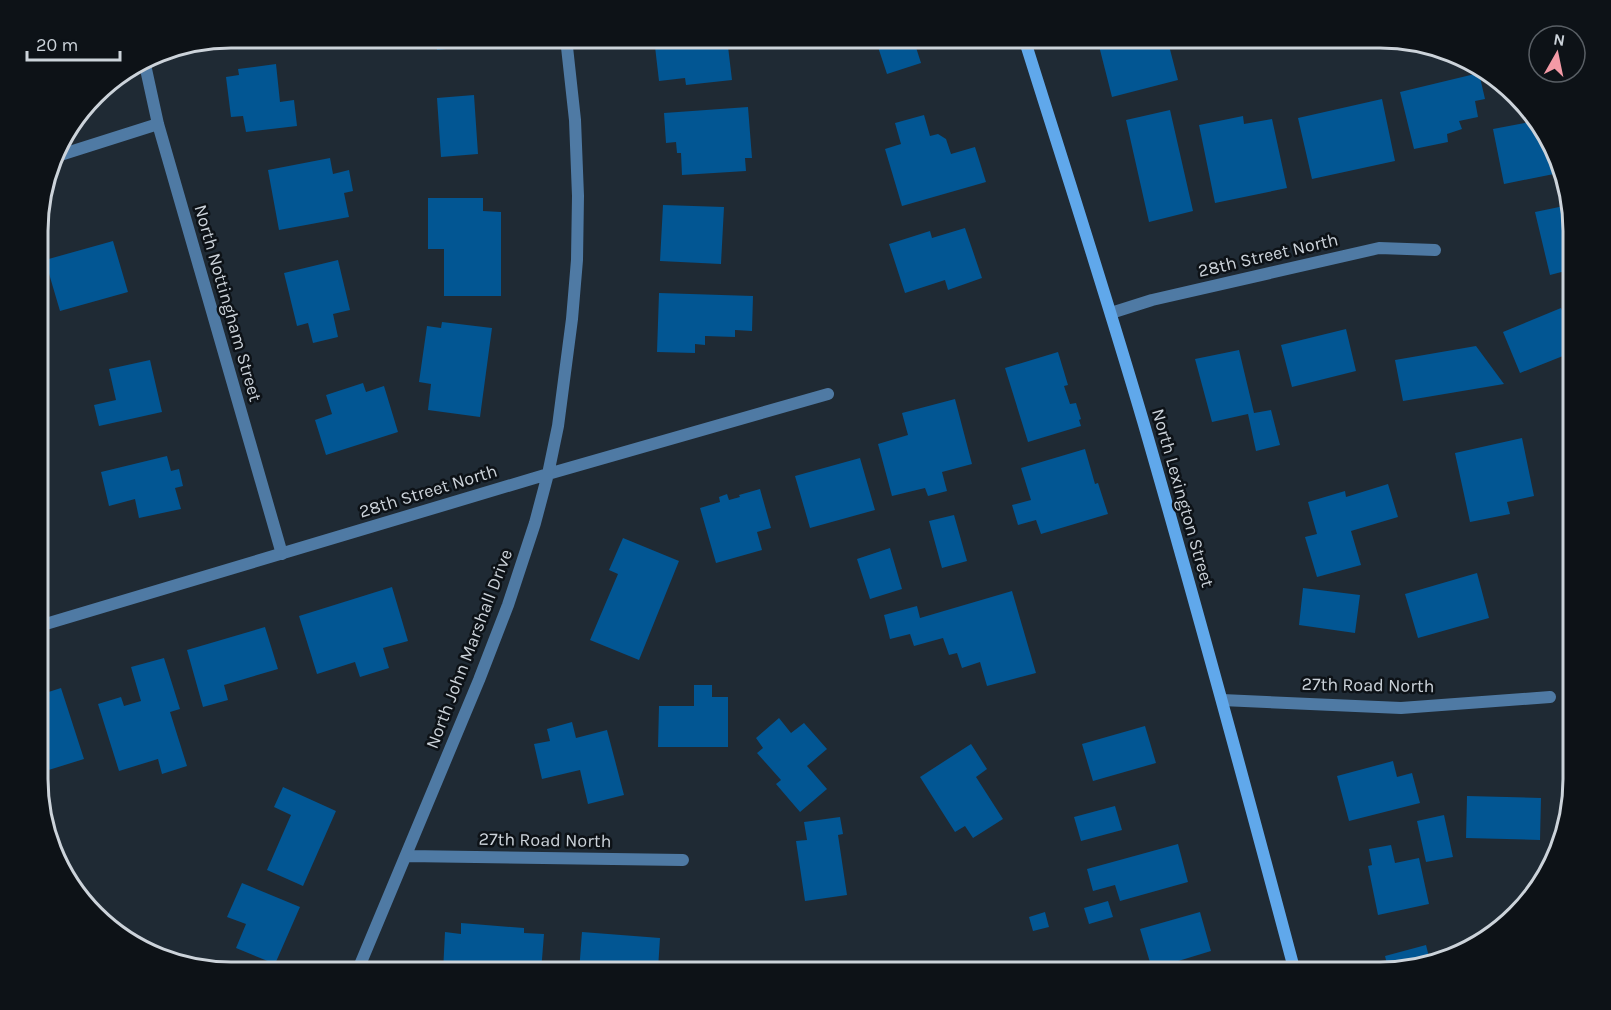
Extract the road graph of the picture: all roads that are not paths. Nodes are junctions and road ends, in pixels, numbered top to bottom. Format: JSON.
{"nodes":[{"id":1,"x":567,"y":48,"type":"edge"},
{"id":2,"x":1027,"y":48,"type":"edge"},
{"id":3,"x":146,"y":69,"type":"edge"},
{"id":4,"x":158,"y":124,"type":"junction"},
{"id":5,"x":65,"y":153,"type":"edge"},
{"id":6,"x":1435,"y":250,"type":"dead end"},
{"id":7,"x":1111,"y":313,"type":"junction"},
{"id":8,"x":828,"y":394,"type":"dead end"},
{"id":9,"x":548,"y":474,"type":"junction"},
{"id":10,"x":282,"y":554,"type":"junction"},
{"id":11,"x":48,"y":623,"type":"edge"},
{"id":12,"x":1550,"y":697,"type":"dead end"},
{"id":13,"x":1222,"y":700,"type":"junction"},
{"id":14,"x":407,"y":856,"type":"junction"},
{"id":15,"x":682,"y":860,"type":"dead end"},
{"id":16,"x":361,"y":962,"type":"edge"},
{"id":17,"x":1292,"y":962,"type":"edge"}],
"edges":[{"from":1,"to":9,"type":"street","name":"North John Marshall Drive"},
{"from":2,"to":7,"type":"street","name":"North Lexington Street"},
{"from":3,"to":4,"type":"street","name":"North Nottingham Street"},
{"from":4,"to":5,"type":"street"},
{"from":4,"to":10,"type":"street","name":"North Nottingham Street"},
{"from":6,"to":7,"type":"street","name":"28th Street North"},
{"from":7,"to":13,"type":"street","name":"North Lexington Street"},
{"from":8,"to":9,"type":"street","name":"28th Street North"},
{"from":9,"to":10,"type":"street","name":"28th Street North"},
{"from":9,"to":14,"type":"street","name":"North John Marshall Drive"},
{"from":10,"to":11,"type":"street","name":"28th Street North"},
{"from":12,"to":13,"type":"street","name":"27th Road North"},
{"from":13,"to":17,"type":"street","name":"North Lexington Street"},
{"from":14,"to":15,"type":"street","name":"27th Road North"},
{"from":14,"to":16,"type":"street","name":"North John Marshall Drive"}]}
